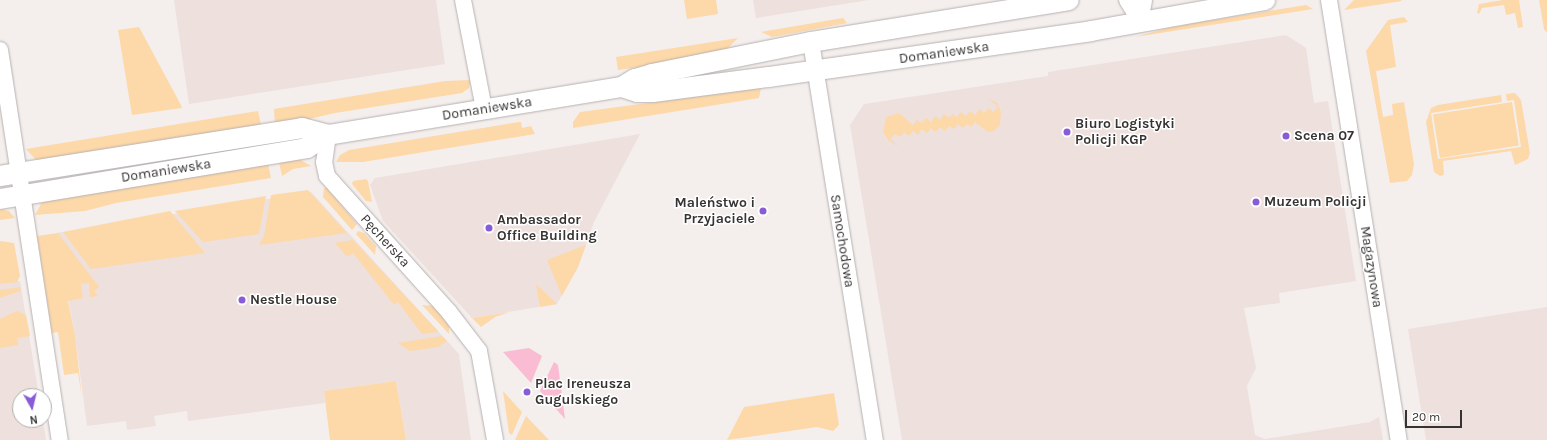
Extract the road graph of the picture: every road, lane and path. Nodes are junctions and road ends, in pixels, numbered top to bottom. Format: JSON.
{"nodes":[{"id":1,"x":463,"y":0,"type":"edge"},
{"id":2,"x":1069,"y":0,"type":"edge"},
{"id":3,"x":1127,"y":0,"type":"edge"},
{"id":4,"x":1144,"y":0,"type":"edge"},
{"id":5,"x":1265,"y":0,"type":"edge"},
{"id":6,"x":1329,"y":0,"type":"edge"},
{"id":7,"x":1140,"y":22,"type":"junction"},
{"id":8,"x":811,"y":42,"type":"junction"},
{"id":9,"x":0,"y":50,"type":"edge"},
{"id":10,"x":816,"y":70,"type":"junction"},
{"id":11,"x":622,"y":87,"type":"junction"},
{"id":12,"x":484,"y":109,"type":"junction"},
{"id":13,"x":328,"y":135,"type":"junction"},
{"id":14,"x":20,"y":173,"type":"junction"},
{"id":15,"x":0,"y":176,"type":"edge"},
{"id":16,"x":22,"y":195,"type":"junction"},
{"id":17,"x":0,"y":199,"type":"edge"},
{"id":18,"x":60,"y":440,"type":"edge"},
{"id":19,"x":495,"y":440,"type":"edge"},
{"id":20,"x":875,"y":440,"type":"edge"},
{"id":21,"x":1399,"y":440,"type":"edge"}],
"edges":[{"from":1,"to":12,"type":"street"},
{"from":2,"to":8,"type":"street","name":"Domaniewska"},
{"from":3,"to":7,"type":"street"},
{"from":4,"to":7,"type":"street"},
{"from":5,"to":7,"type":"street","name":"Domaniewska"},
{"from":6,"to":21,"type":"street","name":"Magazynowa"},
{"from":7,"to":10,"type":"street","name":"Domaniewska"},
{"from":8,"to":10,"type":"street","name":"Samochodowa"},
{"from":8,"to":11,"type":"street","name":"Domaniewska"},
{"from":9,"to":14,"type":"street"},
{"from":10,"to":11,"type":"street","name":"Domaniewska"},
{"from":10,"to":20,"type":"street","name":"Samochodowa"},
{"from":11,"to":12,"type":"street","name":"Domaniewska"},
{"from":12,"to":13,"type":"street","name":"Domaniewska"},
{"from":13,"to":14,"type":"street","name":"Domaniewska"},
{"from":13,"to":16,"type":"street","name":"Domaniewska"},
{"from":13,"to":19,"type":"street","name":"Pęcherska"},
{"from":14,"to":15,"type":"street","name":"Domaniewska"},
{"from":14,"to":16,"type":"street"},
{"from":16,"to":17,"type":"street","name":"Domaniewska"},
{"from":16,"to":18,"type":"street"}]}
